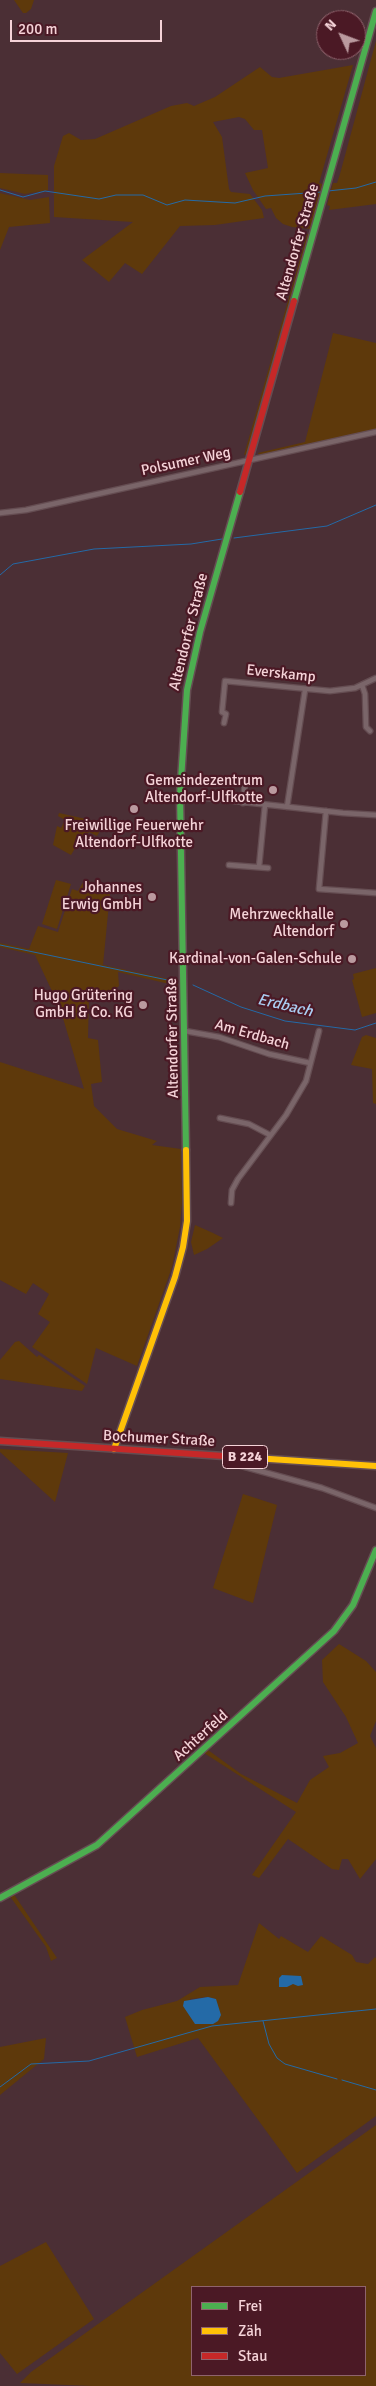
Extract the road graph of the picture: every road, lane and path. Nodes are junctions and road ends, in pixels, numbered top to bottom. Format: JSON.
{"nodes":[{"id":1,"x":376,"y":11,"type":"edge"},
{"id":2,"x":376,"y":432,"type":"edge"},
{"id":3,"x":249,"y":461,"type":"junction"},
{"id":4,"x":0,"y":513,"type":"edge"},
{"id":5,"x":376,"y":678,"type":"edge"},
{"id":6,"x":362,"y":685,"type":"junction"},
{"id":7,"x":305,"y":690,"type":"junction"},
{"id":8,"x":224,"y":723,"type":"dead end"},
{"id":9,"x":370,"y":731,"type":"dead end"},
{"id":10,"x":188,"y":779,"type":"dead end"},
{"id":11,"x":180,"y":795,"type":"junction"},
{"id":12,"x":244,"y":803,"type":"junction"},
{"id":13,"x":265,"y":805,"type":"junction"},
{"id":14,"x":287,"y":807,"type":"junction"},
{"id":15,"x":326,"y":811,"type":"junction"},
{"id":16,"x":376,"y":815,"type":"edge"},
{"id":17,"x":229,"y":865,"type":"dead end"},
{"id":18,"x":259,"y":867,"type":"junction"},
{"id":19,"x":268,"y":868,"type":"dead end"},
{"id":20,"x":376,"y":894,"type":"edge"},
{"id":21,"x":319,"y":1030,"type":"dead end"},
{"id":22,"x":185,"y":1031,"type":"junction"},
{"id":23,"x":310,"y":1064,"type":"junction"},
{"id":24,"x":220,"y":1118,"type":"dead end"},
{"id":25,"x":270,"y":1135,"type":"junction"},
{"id":26,"x":231,"y":1203,"type":"dead end"},
{"id":27,"x":0,"y":1441,"type":"edge"},
{"id":28,"x":114,"y":1449,"type":"junction"},
{"id":29,"x":230,"y":1456,"type":"junction"},
{"id":30,"x":376,"y":1466,"type":"edge"},
{"id":31,"x":376,"y":1508,"type":"edge"},
{"id":32,"x":376,"y":1550,"type":"edge"},
{"id":33,"x":0,"y":1898,"type":"edge"}],
"edges":[{"from":1,"to":3,"type":"street","name":"Altendorfer Straße"},
{"from":2,"to":3,"type":"street","name":"Polsumer Weg"},
{"from":3,"to":4,"type":"street","name":"Polsumer Weg"},
{"from":3,"to":11,"type":"street","name":"Altendorfer Straße"},
{"from":5,"to":6,"type":"street","name":"Everskamp"},
{"from":6,"to":7,"type":"street","name":"Everskamp"},
{"from":6,"to":9,"type":"street"},
{"from":7,"to":8,"type":"street","name":"Everskamp"},
{"from":7,"to":14,"type":"street"},
{"from":10,"to":12,"type":"street"},
{"from":11,"to":12,"type":"street"},
{"from":11,"to":22,"type":"street","name":"Altendorfer Straße"},
{"from":12,"to":13,"type":"street"},
{"from":13,"to":14,"type":"street"},
{"from":13,"to":18,"type":"street"},
{"from":14,"to":15,"type":"street"},
{"from":15,"to":16,"type":"street"},
{"from":15,"to":20,"type":"street"},
{"from":17,"to":18,"type":"street"},
{"from":18,"to":19,"type":"street"},
{"from":21,"to":23,"type":"street"},
{"from":22,"to":23,"type":"street","name":"Am Erdbach"},
{"from":22,"to":28,"type":"street","name":"Altendorfer Straße"},
{"from":23,"to":25,"type":"street"},
{"from":24,"to":25,"type":"street"},
{"from":25,"to":26,"type":"street"},
{"from":27,"to":28,"type":"street","name":"Bochumer Straße","number":"B 224"},
{"from":28,"to":29,"type":"street","name":"Bochumer Straße","number":"B 224"},
{"from":29,"to":30,"type":"street","name":"Bochumer Straße","number":"B 224"},
{"from":29,"to":31,"type":"street"},
{"from":32,"to":33,"type":"street","name":"Achterfeld"}]}
